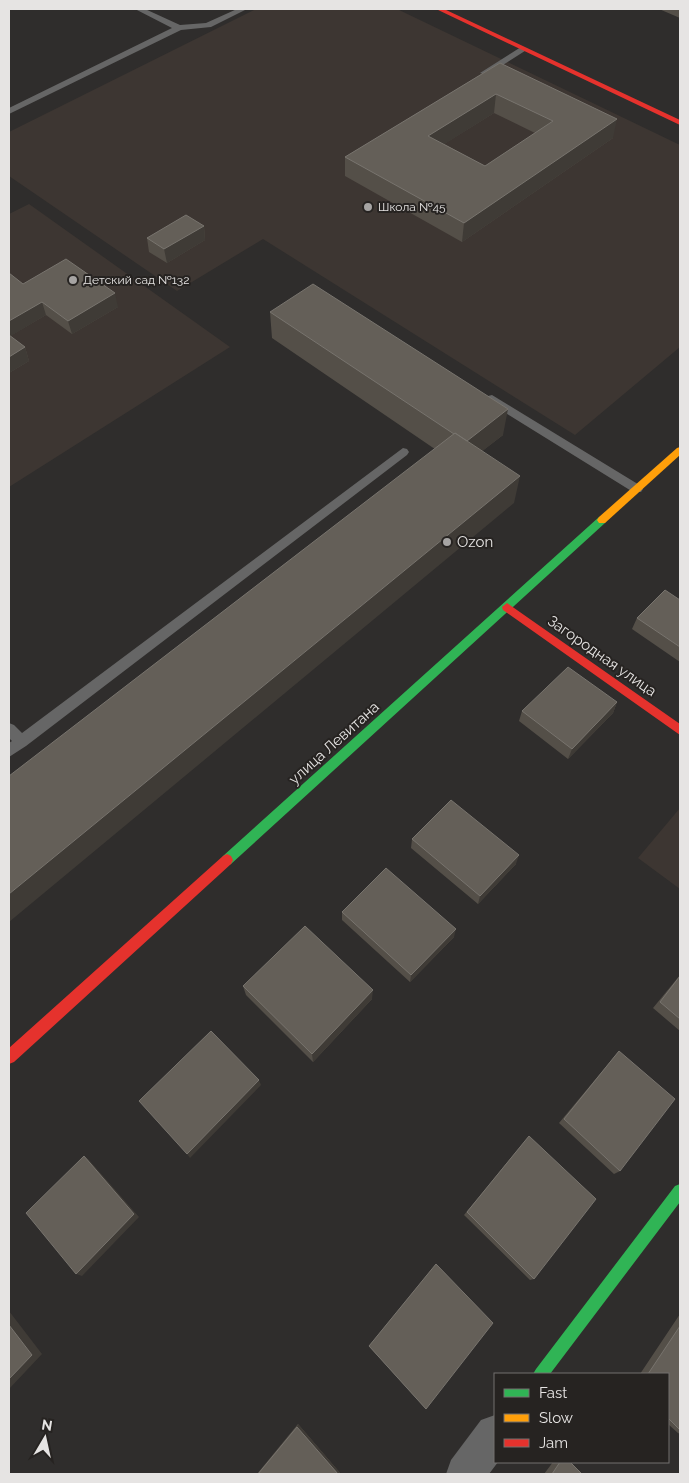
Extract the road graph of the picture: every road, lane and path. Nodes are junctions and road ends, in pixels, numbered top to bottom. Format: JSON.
{"nodes":[{"id":1,"x":139,"y":9,"type":"edge"},
{"id":2,"x":243,"y":9,"type":"edge"},
{"id":3,"x":439,"y":9,"type":"edge"},
{"id":4,"x":179,"y":28,"type":"junction"},
{"id":5,"x":524,"y":49,"type":"junction"},
{"id":6,"x":477,"y":77,"type":"edge"},
{"id":7,"x":9,"y":111,"type":"edge"},
{"id":8,"x":680,"y":123,"type":"edge"},
{"id":9,"x":482,"y":393,"type":"edge"},
{"id":10,"x":680,"y":450,"type":"edge"},
{"id":11,"x":403,"y":452,"type":"dead end"},
{"id":12,"x":637,"y":489,"type":"junction"},
{"id":13,"x":507,"y":607,"type":"junction"},
{"id":14,"x":9,"y":729,"type":"edge"},
{"id":15,"x":680,"y":730,"type":"edge"},
{"id":16,"x":21,"y":742,"type":"junction"},
{"id":17,"x":9,"y":751,"type":"edge"},
{"id":18,"x":9,"y":1057,"type":"edge"},
{"id":19,"x":680,"y":1191,"type":"edge"},
{"id":20,"x":542,"y":1373,"type":"edge"},
{"id":21,"x":494,"y":1435,"type":"edge"},
{"id":22,"x":465,"y":1474,"type":"edge"}],
"edges":[{"from":1,"to":4,"type":"lane"},
{"from":2,"to":4,"type":"lane"},
{"from":3,"to":5,"type":"main road"},
{"from":4,"to":7,"type":"lane"},
{"from":5,"to":6,"type":"lane"},
{"from":5,"to":8,"type":"main road"},
{"from":9,"to":12,"type":"lane"},
{"from":10,"to":12,"type":"main road","name":"улица Левитана"},
{"from":11,"to":16,"type":"lane"},
{"from":12,"to":13,"type":"main road","name":"улица Левитана"},
{"from":13,"to":15,"type":"main road","name":"Загородная улица"},
{"from":13,"to":18,"type":"main road","name":"улица Левитана"},
{"from":14,"to":16,"type":"lane"},
{"from":16,"to":17,"type":"lane"},
{"from":19,"to":20,"type":"main road"},
{"from":21,"to":22,"type":"street"}]}
